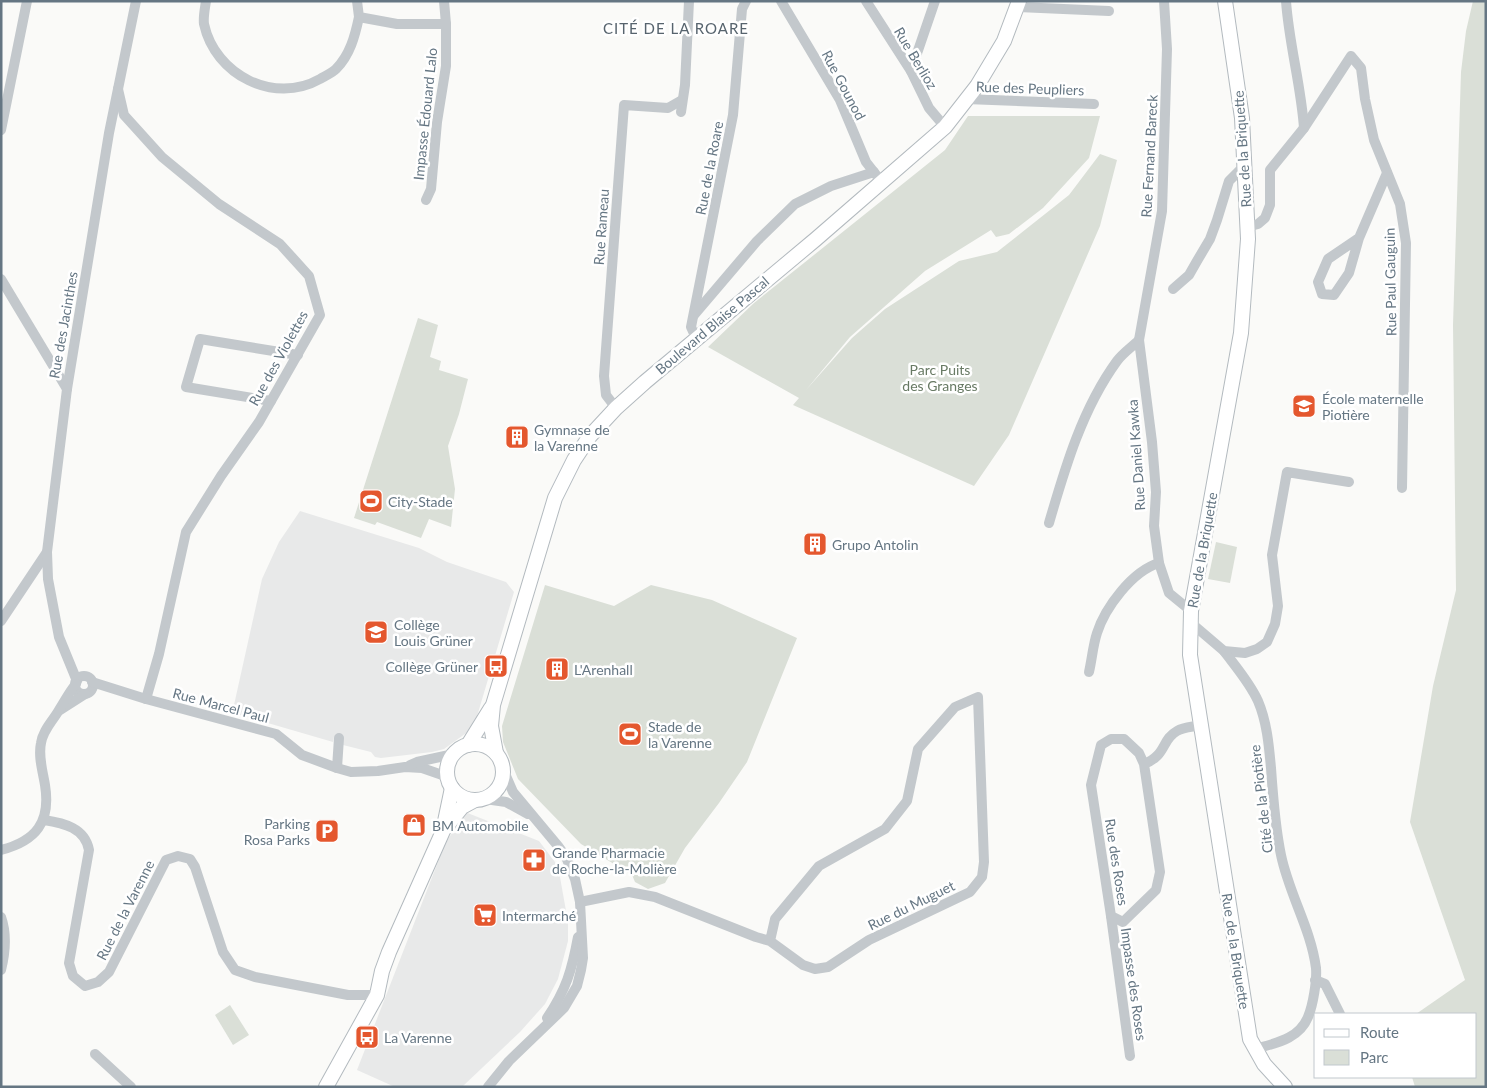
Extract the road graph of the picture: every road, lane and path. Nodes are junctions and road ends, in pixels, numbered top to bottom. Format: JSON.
{"nodes":[{"id":1,"x":27,"y":1,"type":"edge"},
{"id":2,"x":136,"y":1,"type":"edge"},
{"id":3,"x":206,"y":1,"type":"edge"},
{"id":4,"x":358,"y":1,"type":"edge"},
{"id":5,"x":444,"y":1,"type":"edge"},
{"id":6,"x":689,"y":1,"type":"edge"},
{"id":7,"x":746,"y":1,"type":"edge"},
{"id":8,"x":781,"y":1,"type":"edge"},
{"id":9,"x":866,"y":1,"type":"edge"},
{"id":10,"x":934,"y":1,"type":"edge"},
{"id":11,"x":1225,"y":1,"type":"edge"},
{"id":12,"x":1286,"y":1,"type":"edge"},
{"id":13,"x":1164,"y":2,"type":"edge"},
{"id":14,"x":1018,"y":4,"type":"edge"},
{"id":15,"x":1108,"y":10,"type":"dead end"},
{"id":16,"x":359,"y":17,"type":"junction"},
{"id":17,"x":446,"y":24,"type":"junction"},
{"id":18,"x":911,"y":71,"type":"junction"},
{"id":19,"x":118,"y":89,"type":"junction"},
{"id":20,"x":966,"y":99,"type":"junction"},
{"id":21,"x":682,"y":100,"type":"junction"},
{"id":22,"x":1094,"y":104,"type":"dead end"},
{"id":23,"x":681,"y":112,"type":"dead end"},
{"id":24,"x":945,"y":127,"type":"junction"},
{"id":25,"x":1304,"y":128,"type":"junction"},
{"id":26,"x":1,"y":130,"type":"edge"},
{"id":27,"x":1244,"y":166,"type":"junction"},
{"id":28,"x":1387,"y":173,"type":"junction"},
{"id":29,"x":878,"y":177,"type":"junction"},
{"id":30,"x":426,"y":200,"type":"dead end"},
{"id":31,"x":1248,"y":227,"type":"junction"},
{"id":32,"x":1360,"y":238,"type":"junction"},
{"id":33,"x":2,"y":281,"type":"edge"},
{"id":34,"x":1173,"y":289,"type":"dead end"},
{"id":35,"x":694,"y":316,"type":"junction"},
{"id":36,"x":696,"y":338,"type":"junction"},
{"id":37,"x":1140,"y":343,"type":"junction"},
{"id":38,"x":298,"y":355,"type":"junction"},
{"id":39,"x":66,"y":389,"type":"junction"},
{"id":40,"x":271,"y":401,"type":"junction"},
{"id":41,"x":616,"y":408,"type":"junction"},
{"id":42,"x":1349,"y":482,"type":"dead end"},
{"id":43,"x":1402,"y":488,"type":"dead end"},
{"id":44,"x":1049,"y":523,"type":"dead end"},
{"id":45,"x":47,"y":552,"type":"junction"},
{"id":46,"x":1159,"y":563,"type":"junction"},
{"id":47,"x":1191,"y":617,"type":"junction"},
{"id":48,"x":1,"y":622,"type":"edge"},
{"id":49,"x":1224,"y":651,"type":"junction"},
{"id":50,"x":1089,"y":672,"type":"dead end"},
{"id":51,"x":84,"y":685,"type":"junction"},
{"id":52,"x":146,"y":699,"type":"junction"},
{"id":53,"x":493,"y":705,"type":"junction"},
{"id":54,"x":1201,"y":725,"type":"junction"},
{"id":55,"x":339,"y":738,"type":"dead end"},
{"id":56,"x":468,"y":745,"type":"junction"},
{"id":57,"x":496,"y":753,"type":"junction"},
{"id":58,"x":454,"y":754,"type":"junction"},
{"id":59,"x":1144,"y":764,"type":"junction"},
{"id":60,"x":405,"y":767,"type":"junction"},
{"id":61,"x":337,"y":768,"type":"junction"},
{"id":62,"x":504,"y":769,"type":"junction"},
{"id":63,"x":450,"y":783,"type":"junction"},
{"id":64,"x":480,"y":800,"type":"junction"},
{"id":65,"x":532,"y":816,"type":"junction"},
{"id":66,"x":44,"y":820,"type":"junction"},
{"id":67,"x":443,"y":831,"type":"junction"},
{"id":68,"x":1,"y":850,"type":"edge"},
{"id":69,"x":580,"y":902,"type":"junction"},
{"id":70,"x":1111,"y":916,"type":"junction"},
{"id":71,"x":1,"y":917,"type":"edge"},
{"id":72,"x":770,"y":941,"type":"junction"},
{"id":73,"x":1,"y":970,"type":"edge"},
{"id":74,"x":1315,"y":980,"type":"junction"},
{"id":75,"x":377,"y":995,"type":"junction"},
{"id":76,"x":1340,"y":1013,"type":"edge"},
{"id":77,"x":1255,"y":1049,"type":"junction"},
{"id":78,"x":95,"y":1054,"type":"dead end"},
{"id":79,"x":1130,"y":1056,"type":"dead end"},
{"id":80,"x":131,"y":1087,"type":"edge"},
{"id":81,"x":326,"y":1087,"type":"edge"},
{"id":82,"x":488,"y":1087,"type":"edge"},
{"id":83,"x":1285,"y":1087,"type":"edge"}],
"edges":[{"from":1,"to":26,"type":"street"},
{"from":2,"to":19,"type":"street","name":"Rue des Jacinthes"},
{"from":3,"to":16,"type":"street"},
{"from":4,"to":16,"type":"street"},
{"from":5,"to":17,"type":"street","name":"Impasse Édouard Lalo"},
{"from":6,"to":21,"type":"street"},
{"from":7,"to":35,"type":"street","name":"Rue de la Roare"},
{"from":8,"to":29,"type":"street","name":"Rue Gounod"},
{"from":9,"to":18,"type":"street","name":"Rue Berlioz"},
{"from":10,"to":18,"type":"street"},
{"from":11,"to":27,"type":"main road","name":"Rue de la Briquette"},
{"from":12,"to":25,"type":"street"},
{"from":13,"to":37,"type":"street","name":"Rue Fernand Bareck"},
{"from":14,"to":15,"type":"street"},
{"from":14,"to":20,"type":"main road","name":"Boulevard Blaise Pascal"},
{"from":16,"to":17,"type":"street"},
{"from":17,"to":30,"type":"street","name":"Impasse Édouard Lalo"},
{"from":18,"to":24,"type":"street","name":"Rue Berlioz"},
{"from":19,"to":38,"type":"street","name":"Rue des Violettes"},
{"from":19,"to":39,"type":"street","name":"Rue des Jacinthes"},
{"from":20,"to":22,"type":"street","name":"Rue des Peupliers"},
{"from":20,"to":24,"type":"main road","name":"Boulevard Blaise Pascal"},
{"from":21,"to":23,"type":"street"},
{"from":21,"to":41,"type":"street","name":"Rue Rameau"},
{"from":24,"to":29,"type":"main road","name":"Boulevard Blaise Pascal"},
{"from":25,"to":28,"type":"street","name":"Rue Paul Gauguin"},
{"from":25,"to":31,"type":"street","name":"Rue Paul Gauguin"},
{"from":27,"to":31,"type":"main road","name":"Rue de la Briquette"},
{"from":27,"to":34,"type":"street"},
{"from":28,"to":32,"type":"street"},
{"from":28,"to":43,"type":"street","name":"Rue Paul Gauguin"},
{"from":29,"to":35,"type":"street","name":"Boulevard Blaise Pascal"},
{"from":29,"to":36,"type":"main road","name":"Boulevard Blaise Pascal"},
{"from":31,"to":47,"type":"main road","name":"Rue de la Briquette"},
{"from":32,"to":32,"type":"street"},
{"from":33,"to":39,"type":"street"},
{"from":35,"to":36,"type":"street","name":"Rue de la Roare"},
{"from":36,"to":41,"type":"main road","name":"Boulevard Blaise Pascal"},
{"from":37,"to":44,"type":"street"},
{"from":37,"to":46,"type":"street","name":"Rue Daniel Kawka"},
{"from":38,"to":40,"type":"street","name":"Rue des Violettes"},
{"from":38,"to":40,"type":"street"},
{"from":39,"to":45,"type":"street","name":"Rue des Jacinthes"},
{"from":40,"to":52,"type":"street","name":"Rue des Violettes"},
{"from":41,"to":53,"type":"main road","name":"Boulevard Blaise Pascal"},
{"from":42,"to":49,"type":"street"},
{"from":45,"to":48,"type":"street"},
{"from":45,"to":51,"type":"street","name":"Rue des Jacinthes"},
{"from":46,"to":47,"type":"street","name":"Rue Daniel Kawka"},
{"from":46,"to":50,"type":"street"},
{"from":47,"to":49,"type":"street","name":"Cité de la Piotière"},
{"from":47,"to":54,"type":"main road","name":"Rue de la Briquette"},
{"from":49,"to":74,"type":"street","name":"Cité de la Piotière"},
{"from":51,"to":52,"type":"street","name":"Rue Marcel Paul"},
{"from":51,"to":66,"type":"street","name":"Rue Marcel Paul"},
{"from":52,"to":61,"type":"street","name":"Rue Marcel Paul"},
{"from":53,"to":56,"type":"main road","name":"Boulevard Blaise Pascal"},
{"from":53,"to":57,"type":"main road","name":"Boulevard Blaise Pascal"},
{"from":54,"to":59,"type":"street"},
{"from":54,"to":77,"type":"main road","name":"Rue de la Briquette"},
{"from":55,"to":61,"type":"street"},
{"from":56,"to":57,"type":"main road"},
{"from":56,"to":58,"type":"main road"},
{"from":57,"to":62,"type":"main road"},
{"from":58,"to":60,"type":"street","name":"Rue Marcel Paul"},
{"from":58,"to":63,"type":"main road"},
{"from":59,"to":70,"type":"street","name":"Rue des Roses"},
{"from":59,"to":70,"type":"street","name":"Rue des Roses"},
{"from":60,"to":61,"type":"street","name":"Rue Marcel Paul"},
{"from":60,"to":63,"type":"street","name":"Rue Marcel Paul"},
{"from":62,"to":64,"type":"main road"},
{"from":62,"to":65,"type":"street"},
{"from":63,"to":64,"type":"main road"},
{"from":63,"to":67,"type":"main road"},
{"from":64,"to":65,"type":"street"},
{"from":64,"to":67,"type":"main road"},
{"from":65,"to":69,"type":"street"},
{"from":66,"to":68,"type":"street"},
{"from":66,"to":75,"type":"street","name":"Rue de la Varenne"},
{"from":67,"to":75,"type":"main road"},
{"from":69,"to":72,"type":"street","name":"Rue du Muguet"},
{"from":69,"to":82,"type":"street"},
{"from":70,"to":79,"type":"street","name":"Impasse des Roses"},
{"from":71,"to":73,"type":"street"},
{"from":72,"to":72,"type":"street","name":"Rue du Muguet"},
{"from":74,"to":76,"type":"street"},
{"from":74,"to":77,"type":"street","name":"Cité de la Piotière"},
{"from":75,"to":81,"type":"main road"},
{"from":77,"to":83,"type":"main road","name":"Rue de la Briquette"},
{"from":78,"to":80,"type":"street"}]}
